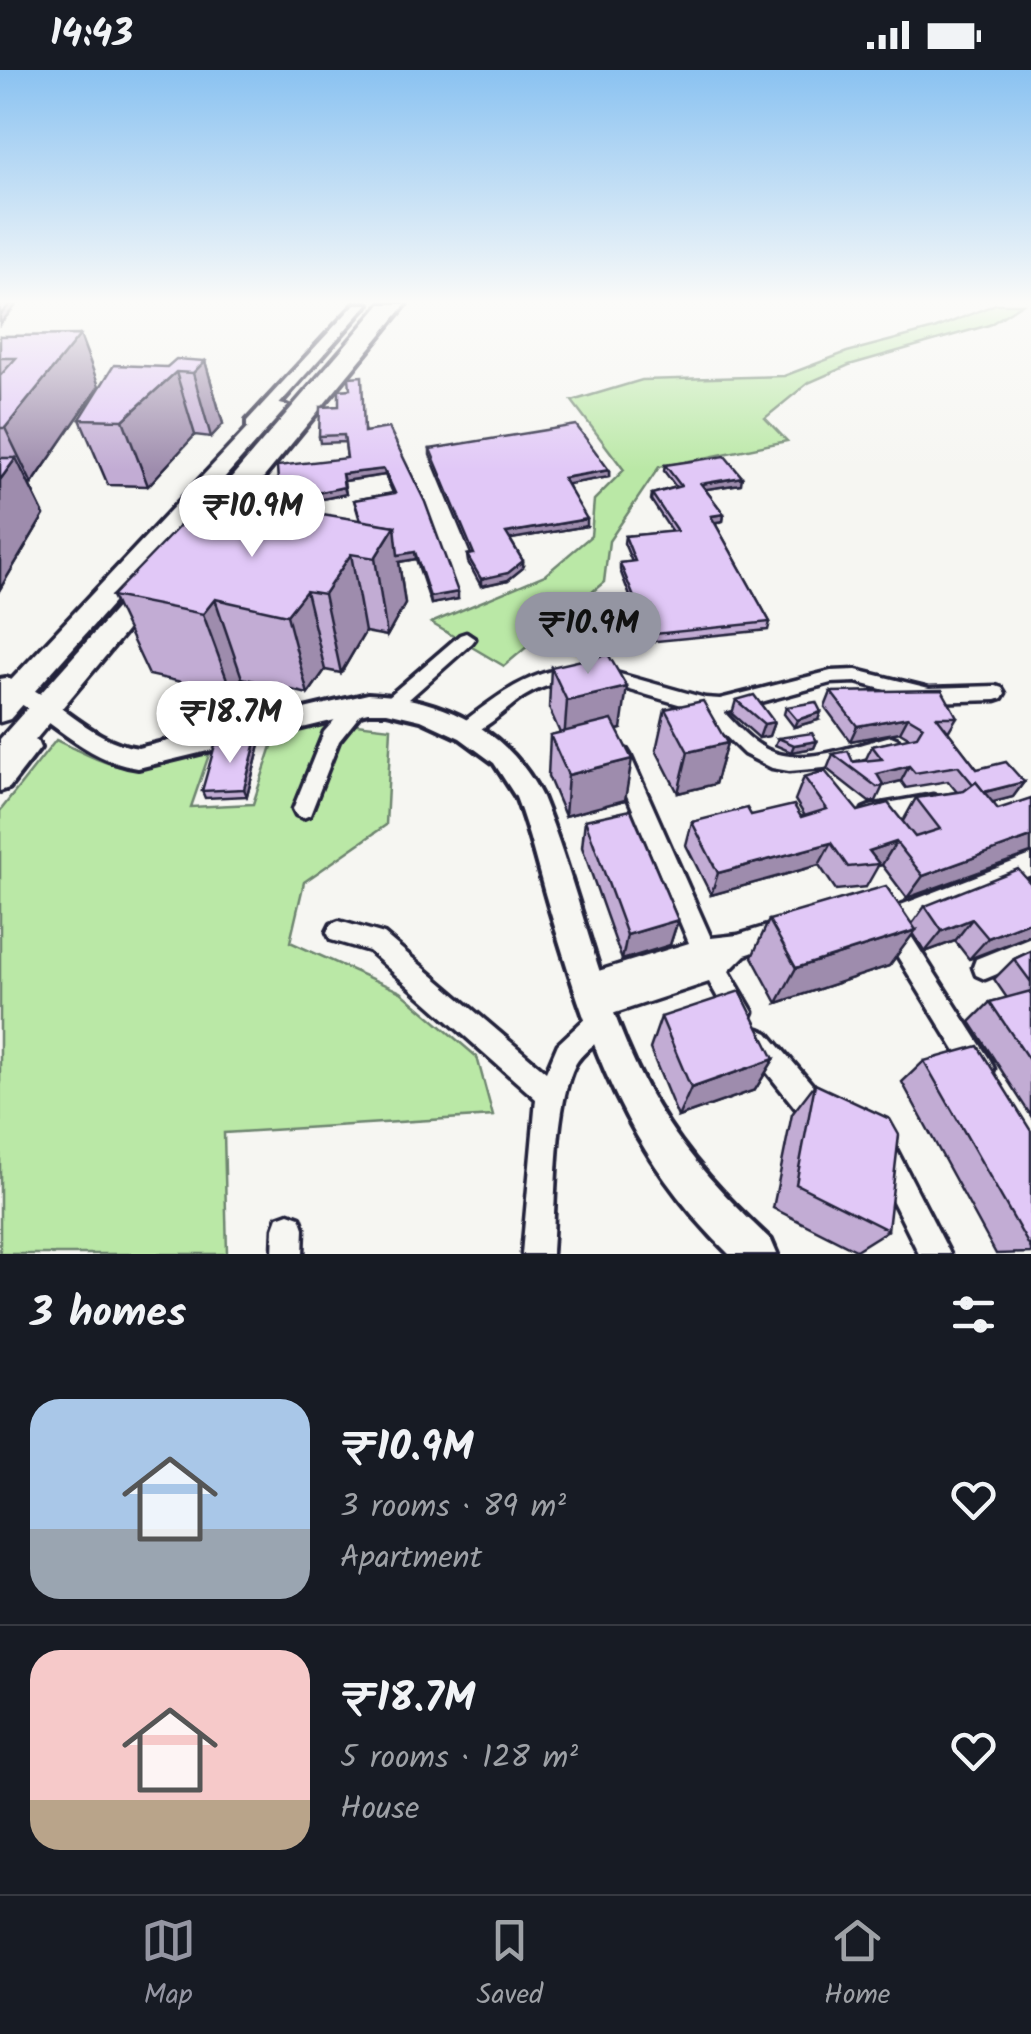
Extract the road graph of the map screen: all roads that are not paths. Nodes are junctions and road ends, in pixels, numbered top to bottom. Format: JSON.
{"nodes":[{"id":1,"x":311,"y":359,"type":"edge"},
{"id":2,"x":319,"y":359,"type":"edge"},
{"id":3,"x":344,"y":359,"type":"edge"},
{"id":4,"x":352,"y":359,"type":"edge"},
{"id":5,"x":170,"y":570,"type":"junction"},
{"id":6,"x":466,"y":639,"type":"dead end"},
{"id":7,"x":9,"y":689,"type":"edge"},
{"id":8,"x":996,"y":693,"type":"dead end"},
{"id":9,"x":359,"y":705,"type":"junction"},
{"id":10,"x":705,"y":705,"type":"junction"},
{"id":11,"x":53,"y":709,"type":"junction"},
{"id":12,"x":411,"y":709,"type":"junction"},
{"id":13,"x":0,"y":710,"type":"edge"},
{"id":14,"x":465,"y":731,"type":"junction"},
{"id":15,"x":614,"y":741,"type":"edge"},
{"id":16,"x":901,"y":742,"type":"edge"},
{"id":17,"x":0,"y":760,"type":"edge"},
{"id":18,"x":791,"y":764,"type":"junction"},
{"id":19,"x":0,"y":781,"type":"edge"},
{"id":20,"x":817,"y":783,"type":"edge"},
{"id":21,"x":948,"y":801,"type":"edge"},
{"id":22,"x":303,"y":809,"type":"dead end"},
{"id":23,"x":856,"y":812,"type":"edge"},
{"id":24,"x":1031,"y":864,"type":"edge"},
{"id":25,"x":1004,"y":874,"type":"junction"},
{"id":26,"x":1022,"y":896,"type":"edge"},
{"id":27,"x":806,"y":925,"type":"edge"},
{"id":28,"x":338,"y":932,"type":"dead end"},
{"id":29,"x":1031,"y":948,"type":"edge"},
{"id":30,"x":709,"y":960,"type":"junction"},
{"id":31,"x":985,"y":966,"type":"dead end"},
{"id":32,"x":596,"y":1004,"type":"junction"},
{"id":33,"x":990,"y":1084,"type":"edge"},
{"id":34,"x":550,"y":1093,"type":"junction"},
{"id":35,"x":537,"y":1254,"type":"edge"},
{"id":36,"x":756,"y":1254,"type":"edge"},
{"id":37,"x":935,"y":1254,"type":"edge"}],
"edges":[{"from":1,"to":7,"type":"street"},
{"from":2,"to":7,"type":"highway"},
{"from":3,"to":5,"type":"highway"},
{"from":4,"to":5,"type":"street"},
{"from":5,"to":11,"type":"highway"},
{"from":6,"to":12,"type":"street"},
{"from":7,"to":11,"type":"street"},
{"from":7,"to":13,"type":"highway"},
{"from":8,"to":10,"type":"street"},
{"from":9,"to":11,"type":"street"},
{"from":9,"to":12,"type":"street"},
{"from":9,"to":22,"type":"street"},
{"from":10,"to":14,"type":"street"},
{"from":10,"to":18,"type":"street"},
{"from":11,"to":17,"type":"highway"},
{"from":11,"to":19,"type":"street"},
{"from":12,"to":14,"type":"street"},
{"from":14,"to":32,"type":"street"},
{"from":15,"to":30,"type":"street"},
{"from":16,"to":18,"type":"street"},
{"from":18,"to":20,"type":"street"},
{"from":21,"to":23,"type":"street"},
{"from":24,"to":25,"type":"street"},
{"from":25,"to":26,"type":"street"},
{"from":25,"to":33,"type":"street"},
{"from":27,"to":30,"type":"street"},
{"from":28,"to":34,"type":"street"},
{"from":29,"to":31,"type":"street"},
{"from":30,"to":32,"type":"street"},
{"from":30,"to":37,"type":"street"},
{"from":32,"to":34,"type":"street"},
{"from":32,"to":36,"type":"street"},
{"from":34,"to":35,"type":"street"}]}
